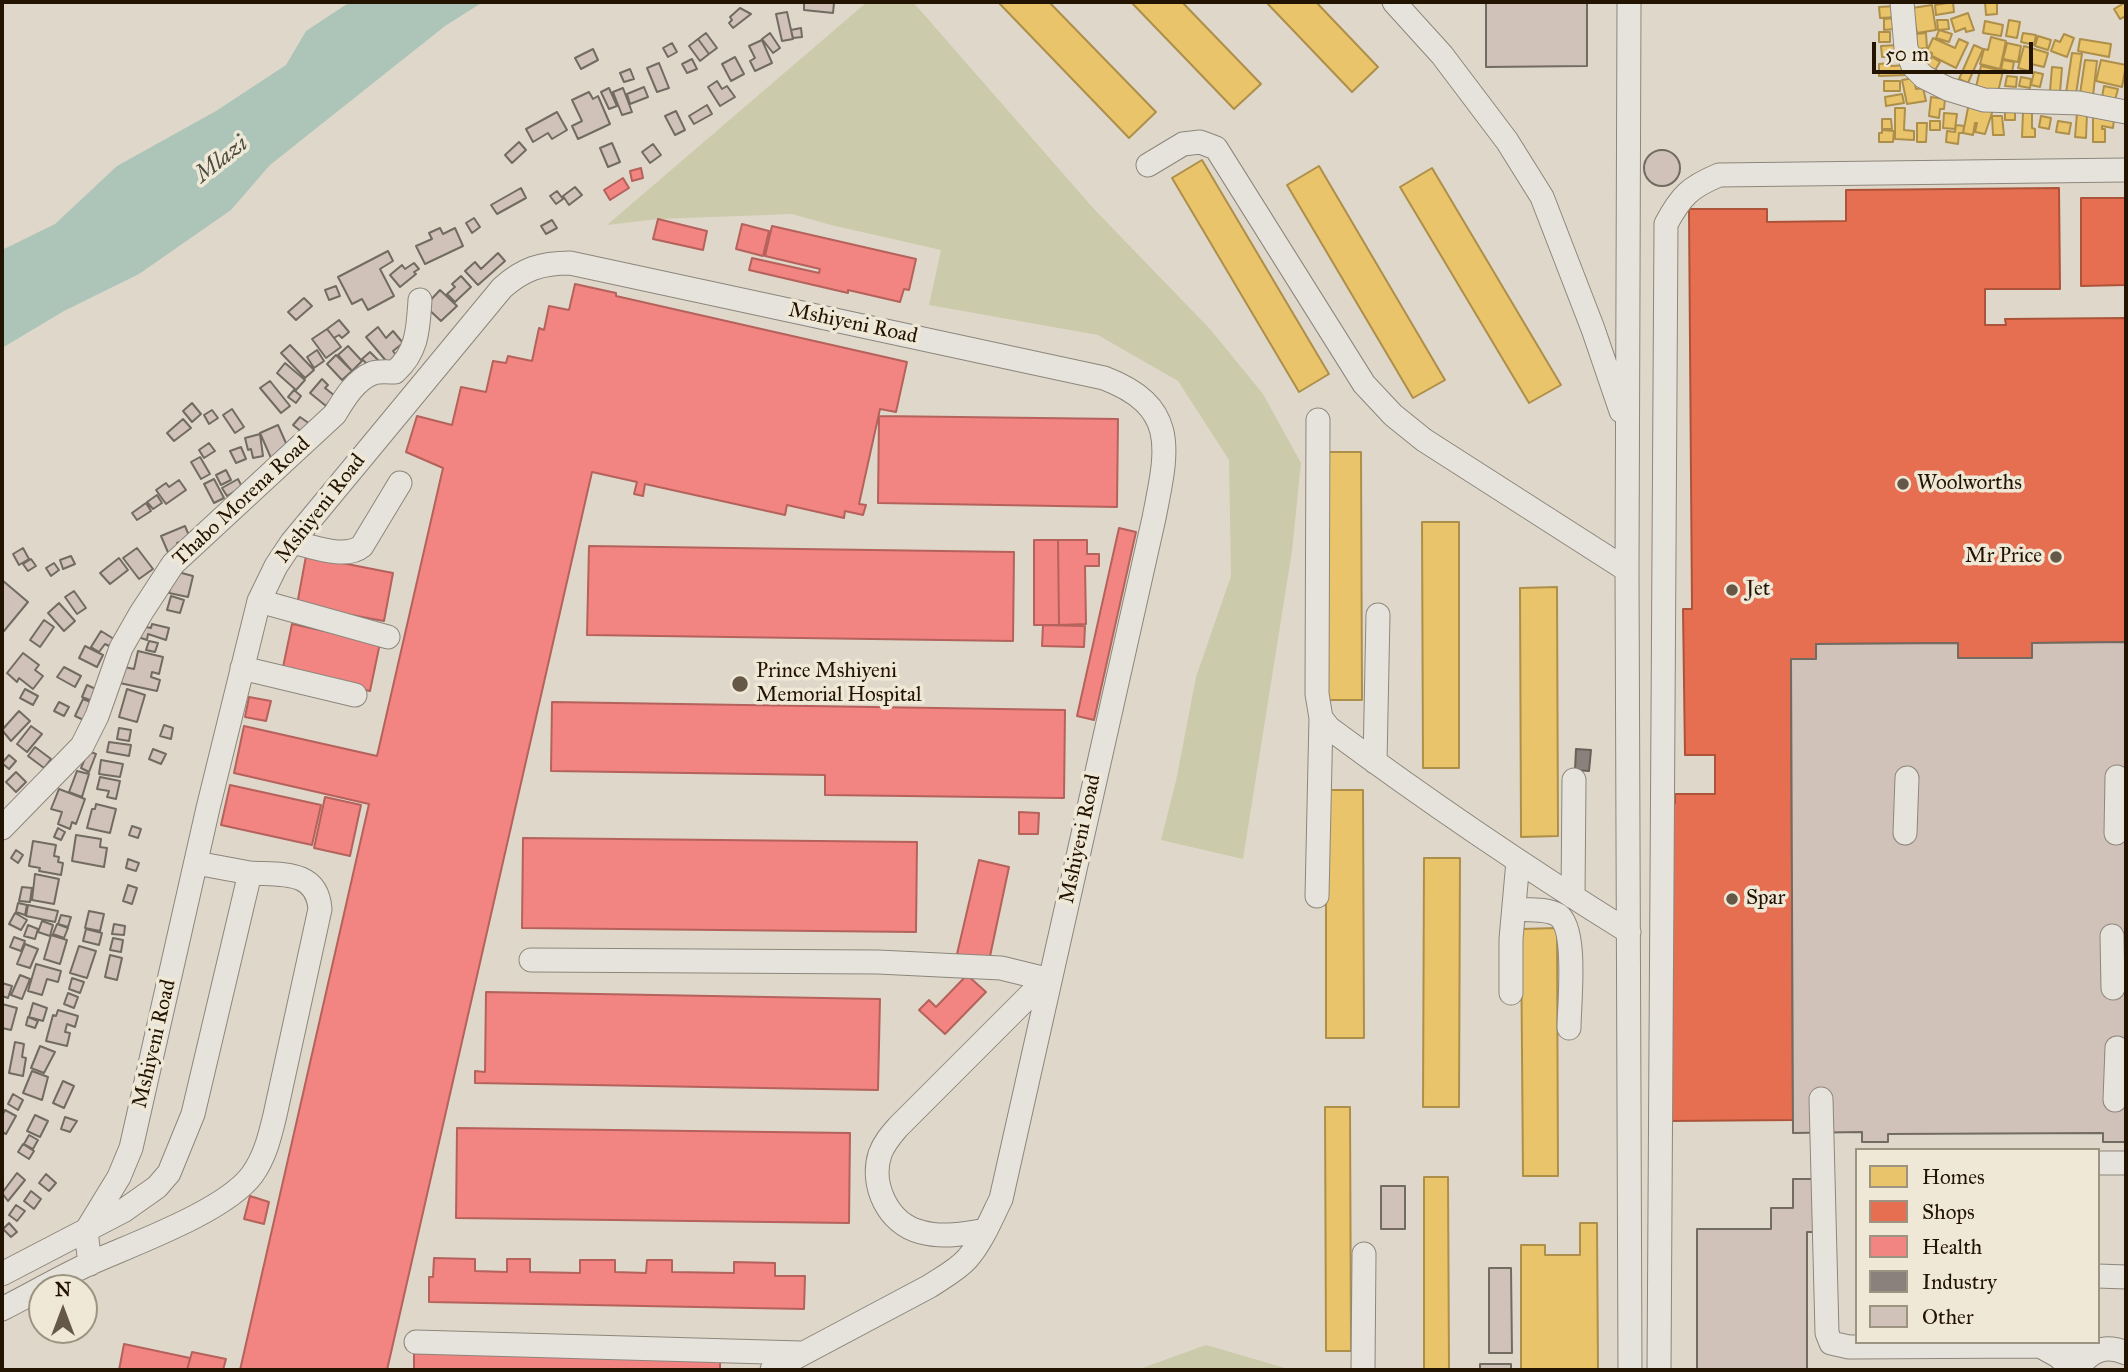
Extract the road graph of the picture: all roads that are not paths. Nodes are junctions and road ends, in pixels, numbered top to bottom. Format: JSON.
{"nodes":[{"id":1,"x":1394,"y":2,"type":"edge"},
{"id":2,"x":1629,"y":2,"type":"edge"},
{"id":3,"x":1902,"y":2,"type":"edge"},
{"id":4,"x":2126,"y":111,"type":"edge"},
{"id":5,"x":1148,"y":165,"type":"dead end"},
{"id":6,"x":2126,"y":170,"type":"edge"},
{"id":7,"x":420,"y":300,"type":"dead end"},
{"id":8,"x":1318,"y":420,"type":"dead end"},
{"id":9,"x":1627,"y":427,"type":"junction"},
{"id":10,"x":400,"y":483,"type":"dead end"},
{"id":11,"x":292,"y":542,"type":"junction"},
{"id":12,"x":1627,"y":570,"type":"junction"},
{"id":13,"x":259,"y":601,"type":"junction"},
{"id":14,"x":1378,"y":615,"type":"dead end"},
{"id":15,"x":388,"y":637,"type":"dead end"},
{"id":16,"x":242,"y":668,"type":"junction"},
{"id":17,"x":355,"y":695,"type":"dead end"},
{"id":18,"x":1321,"y":718,"type":"junction"},
{"id":19,"x":1375,"y":762,"type":"junction"},
{"id":20,"x":2117,"y":777,"type":"dead end"},
{"id":21,"x":1907,"y":778,"type":"dead end"},
{"id":22,"x":1574,"y":780,"type":"dead end"},
{"id":23,"x":2,"y":828,"type":"edge"},
{"id":24,"x":1905,"y":833,"type":"dead end"},
{"id":25,"x":2116,"y":833,"type":"dead end"},
{"id":26,"x":1518,"y":861,"type":"junction"},
{"id":27,"x":196,"y":863,"type":"junction"},
{"id":28,"x":250,"y":873,"type":"junction"},
{"id":29,"x":1317,"y":896,"type":"dead end"},
{"id":30,"x":1573,"y":897,"type":"junction"},
{"id":31,"x":1514,"y":909,"type":"junction"},
{"id":32,"x":1629,"y":932,"type":"junction"},
{"id":33,"x":2112,"y":936,"type":"dead end"},
{"id":34,"x":531,"y":960,"type":"dead end"},
{"id":35,"x":1049,"y":976,"type":"junction"},
{"id":36,"x":2113,"y":988,"type":"dead end"},
{"id":37,"x":1511,"y":993,"type":"dead end"},
{"id":38,"x":1569,"y":1028,"type":"dead end"},
{"id":39,"x":2117,"y":1048,"type":"dead end"},
{"id":40,"x":1821,"y":1099,"type":"dead end"},
{"id":41,"x":2115,"y":1100,"type":"dead end"},
{"id":42,"x":2100,"y":1163,"type":"edge"},
{"id":43,"x":2126,"y":1163,"type":"edge"},
{"id":44,"x":986,"y":1230,"type":"junction"},
{"id":45,"x":86,"y":1231,"type":"junction"},
{"id":46,"x":1364,"y":1254,"type":"dead end"},
{"id":47,"x":90,"y":1264,"type":"junction"},
{"id":48,"x":2,"y":1274,"type":"edge"},
{"id":49,"x":2100,"y":1276,"type":"edge"},
{"id":50,"x":2126,"y":1277,"type":"edge"},
{"id":51,"x":2,"y":1309,"type":"edge"},
{"id":52,"x":416,"y":1342,"type":"dead end"},
{"id":53,"x":2040,"y":1346,"type":"junction"},
{"id":54,"x":2116,"y":1348,"type":"edge"},
{"id":55,"x":804,"y":1353,"type":"junction"},
{"id":56,"x":772,"y":1370,"type":"edge"},
{"id":57,"x":1363,"y":1370,"type":"edge"},
{"id":58,"x":1630,"y":1370,"type":"edge"},
{"id":59,"x":1659,"y":1370,"type":"edge"},
{"id":60,"x":2074,"y":1370,"type":"edge"},
{"id":61,"x":2080,"y":1370,"type":"edge"}],
"edges":[{"from":1,"to":9,"type":"street"},
{"from":2,"to":9,"type":"street"},
{"from":3,"to":4,"type":"street"},
{"from":5,"to":12,"type":"street"},
{"from":6,"to":59,"type":"street"},
{"from":7,"to":23,"type":"street","name":"Thabo Morena Road"},
{"from":8,"to":18,"type":"street"},
{"from":9,"to":12,"type":"street"},
{"from":10,"to":11,"type":"street"},
{"from":11,"to":13,"type":"street","name":"Mshiyeni Road"},
{"from":11,"to":35,"type":"street","name":"Mshiyeni Road"},
{"from":12,"to":32,"type":"street"},
{"from":13,"to":15,"type":"street"},
{"from":13,"to":16,"type":"street","name":"Mshiyeni Road"},
{"from":14,"to":19,"type":"street"},
{"from":16,"to":17,"type":"street"},
{"from":16,"to":27,"type":"street","name":"Mshiyeni Road"},
{"from":18,"to":19,"type":"street"},
{"from":18,"to":29,"type":"street"},
{"from":19,"to":26,"type":"street"},
{"from":20,"to":25,"type":"street"},
{"from":21,"to":24,"type":"street"},
{"from":22,"to":30,"type":"street"},
{"from":26,"to":30,"type":"street"},
{"from":26,"to":31,"type":"street"},
{"from":27,"to":28,"type":"street"},
{"from":27,"to":45,"type":"street","name":"Mshiyeni Road"},
{"from":28,"to":45,"type":"street"},
{"from":28,"to":47,"type":"street"},
{"from":30,"to":32,"type":"street"},
{"from":31,"to":37,"type":"street"},
{"from":31,"to":38,"type":"street"},
{"from":32,"to":58,"type":"street"},
{"from":33,"to":36,"type":"street"},
{"from":34,"to":35,"type":"street"},
{"from":35,"to":44,"type":"street","name":"Mshiyeni Road"},
{"from":35,"to":44,"type":"street"},
{"from":39,"to":41,"type":"street"},
{"from":40,"to":53,"type":"street"},
{"from":42,"to":43,"type":"street"},
{"from":44,"to":55,"type":"street","name":"Mshiyeni Road"},
{"from":45,"to":47,"type":"street"},
{"from":45,"to":48,"type":"street"},
{"from":46,"to":57,"type":"street"},
{"from":47,"to":51,"type":"street"},
{"from":49,"to":50,"type":"street"},
{"from":52,"to":55,"type":"street"},
{"from":53,"to":54,"type":"street"},
{"from":53,"to":60,"type":"street"},
{"from":54,"to":61,"type":"street"},
{"from":55,"to":56,"type":"street","name":"Mshiyeni Road"}]}
